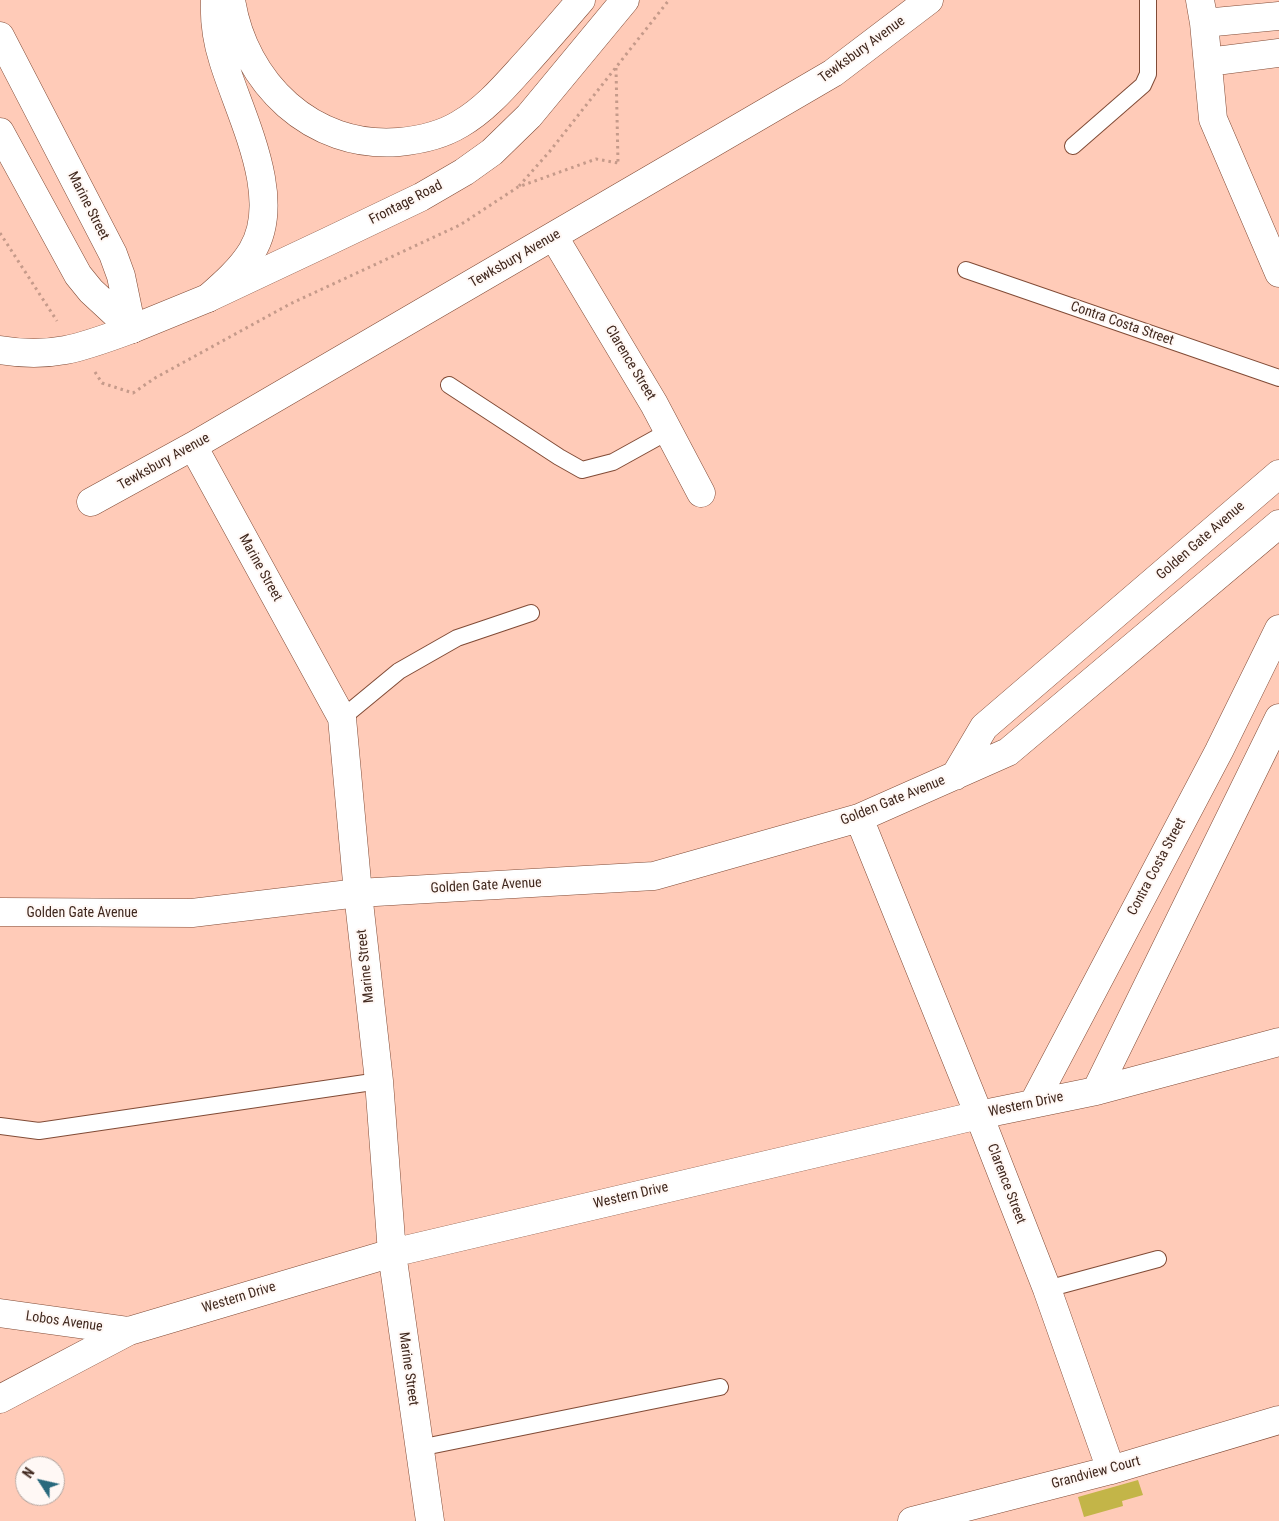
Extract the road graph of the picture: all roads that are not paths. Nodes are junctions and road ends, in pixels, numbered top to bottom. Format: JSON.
{"nodes":[{"id":1,"x":215,"y":0,"type":"edge"},
{"id":2,"x":231,"y":0,"type":"edge"},
{"id":3,"x":581,"y":0,"type":"edge"},
{"id":4,"x":625,"y":0,"type":"edge"},
{"id":5,"x":929,"y":0,"type":"edge"},
{"id":6,"x":1148,"y":0,"type":"edge"},
{"id":7,"x":1202,"y":12,"type":"edge"},
{"id":8,"x":1279,"y":16,"type":"edge"},
{"id":9,"x":0,"y":36,"type":"edge"},
{"id":10,"x":1279,"y":53,"type":"edge"},
{"id":11,"x":1208,"y":62,"type":"junction"},
{"id":12,"x":0,"y":132,"type":"edge"},
{"id":13,"x":1073,"y":146,"type":"dead end"},
{"id":14,"x":554,"y":237,"type":"junction"},
{"id":15,"x":966,"y":270,"type":"dead end"},
{"id":16,"x":1279,"y":273,"type":"edge"},
{"id":17,"x":208,"y":298,"type":"junction"},
{"id":18,"x":132,"y":329,"type":"junction"},
{"id":19,"x":0,"y":350,"type":"edge"},
{"id":20,"x":1279,"y":378,"type":"edge"},
{"id":21,"x":449,"y":385,"type":"dead end"},
{"id":22,"x":669,"y":431,"type":"junction"},
{"id":23,"x":193,"y":446,"type":"junction"},
{"id":24,"x":1279,"y":474,"type":"edge"},
{"id":25,"x":701,"y":493,"type":"dead end"},
{"id":26,"x":91,"y":502,"type":"dead end"},
{"id":27,"x":1279,"y":524,"type":"edge"},
{"id":28,"x":531,"y":613,"type":"dead end"},
{"id":29,"x":1279,"y":629,"type":"edge"},
{"id":30,"x":342,"y":718,"type":"junction"},
{"id":31,"x":1279,"y":718,"type":"edge"},
{"id":32,"x":955,"y":776,"type":"junction"},
{"id":33,"x":858,"y":818,"type":"junction"},
{"id":34,"x":358,"y":893,"type":"junction"},
{"id":35,"x":0,"y":912,"type":"edge"},
{"id":36,"x":1279,"y":1042,"type":"edge"},
{"id":37,"x":379,"y":1081,"type":"junction"},
{"id":38,"x":1096,"y":1091,"type":"junction"},
{"id":39,"x":1033,"y":1104,"type":"junction"},
{"id":40,"x":979,"y":1115,"type":"junction"},
{"id":41,"x":0,"y":1126,"type":"edge"},
{"id":42,"x":392,"y":1252,"type":"junction"},
{"id":43,"x":1158,"y":1259,"type":"dead end"},
{"id":44,"x":1047,"y":1289,"type":"junction"},
{"id":45,"x":0,"y":1313,"type":"edge"},
{"id":46,"x":129,"y":1331,"type":"junction"},
{"id":47,"x":720,"y":1387,"type":"dead end"},
{"id":48,"x":0,"y":1399,"type":"edge"},
{"id":49,"x":1279,"y":1420,"type":"edge"},
{"id":50,"x":419,"y":1448,"type":"junction"},
{"id":51,"x":1111,"y":1470,"type":"junction"},
{"id":52,"x":430,"y":1521,"type":"edge"},
{"id":53,"x":912,"y":1521,"type":"edge"}],
"edges":[{"from":1,"to":17,"type":"main road"},
{"from":2,"to":3,"type":"main road"},
{"from":4,"to":17,"type":"main road","name":"Frontage Road"},
{"from":5,"to":14,"type":"main road","name":"Tewksbury Avenue"},
{"from":6,"to":13,"type":"lane"},
{"from":7,"to":8,"type":"main road"},
{"from":7,"to":11,"type":"main road"},
{"from":9,"to":18,"type":"main road","name":"Marine Street"},
{"from":10,"to":11,"type":"main road"},
{"from":11,"to":16,"type":"main road"},
{"from":12,"to":18,"type":"main road"},
{"from":14,"to":22,"type":"main road","name":"Clarence Street"},
{"from":14,"to":23,"type":"main road","name":"Tewksbury Avenue"},
{"from":15,"to":20,"type":"lane","name":"Contra Costa Street"},
{"from":17,"to":18,"type":"main road","name":"Frontage Road"},
{"from":18,"to":19,"type":"main road","name":"Frontage Road"},
{"from":21,"to":22,"type":"lane"},
{"from":22,"to":25,"type":"main road","name":"Clarence Street"},
{"from":23,"to":26,"type":"main road","name":"Tewksbury Avenue"},
{"from":23,"to":30,"type":"main road","name":"Marine Street"},
{"from":24,"to":32,"type":"main road","name":"Golden Gate Avenue"},
{"from":27,"to":32,"type":"main road","name":"Golden Gate Avenue"},
{"from":28,"to":30,"type":"lane"},
{"from":29,"to":39,"type":"main road","name":"Contra Costa Street"},
{"from":30,"to":34,"type":"main road","name":"Marine Street"},
{"from":31,"to":38,"type":"main road"},
{"from":32,"to":33,"type":"main road","name":"Golden Gate Avenue"},
{"from":33,"to":34,"type":"main road","name":"Golden Gate Avenue"},
{"from":33,"to":40,"type":"main road","name":"Clarence Street"},
{"from":34,"to":35,"type":"main road","name":"Golden Gate Avenue"},
{"from":34,"to":37,"type":"main road","name":"Marine Street"},
{"from":36,"to":38,"type":"main road","name":"Western Drive"},
{"from":37,"to":41,"type":"lane"},
{"from":37,"to":42,"type":"main road","name":"Marine Street"},
{"from":38,"to":39,"type":"main road","name":"Western Drive"},
{"from":39,"to":40,"type":"main road","name":"Western Drive"},
{"from":40,"to":42,"type":"main road","name":"Western Drive"},
{"from":40,"to":44,"type":"main road","name":"Clarence Street"},
{"from":42,"to":46,"type":"main road","name":"Western Drive"},
{"from":42,"to":50,"type":"main road","name":"Marine Street"},
{"from":43,"to":44,"type":"lane"},
{"from":44,"to":51,"type":"main road","name":"Clarence Street"},
{"from":45,"to":46,"type":"main road","name":"Lobos Avenue"},
{"from":46,"to":48,"type":"main road","name":"Western Drive"},
{"from":47,"to":50,"type":"lane"},
{"from":49,"to":51,"type":"main road","name":"Grandview Court"},
{"from":50,"to":52,"type":"main road","name":"Marine Street"},
{"from":51,"to":53,"type":"main road","name":"Grandview Court"}]}
